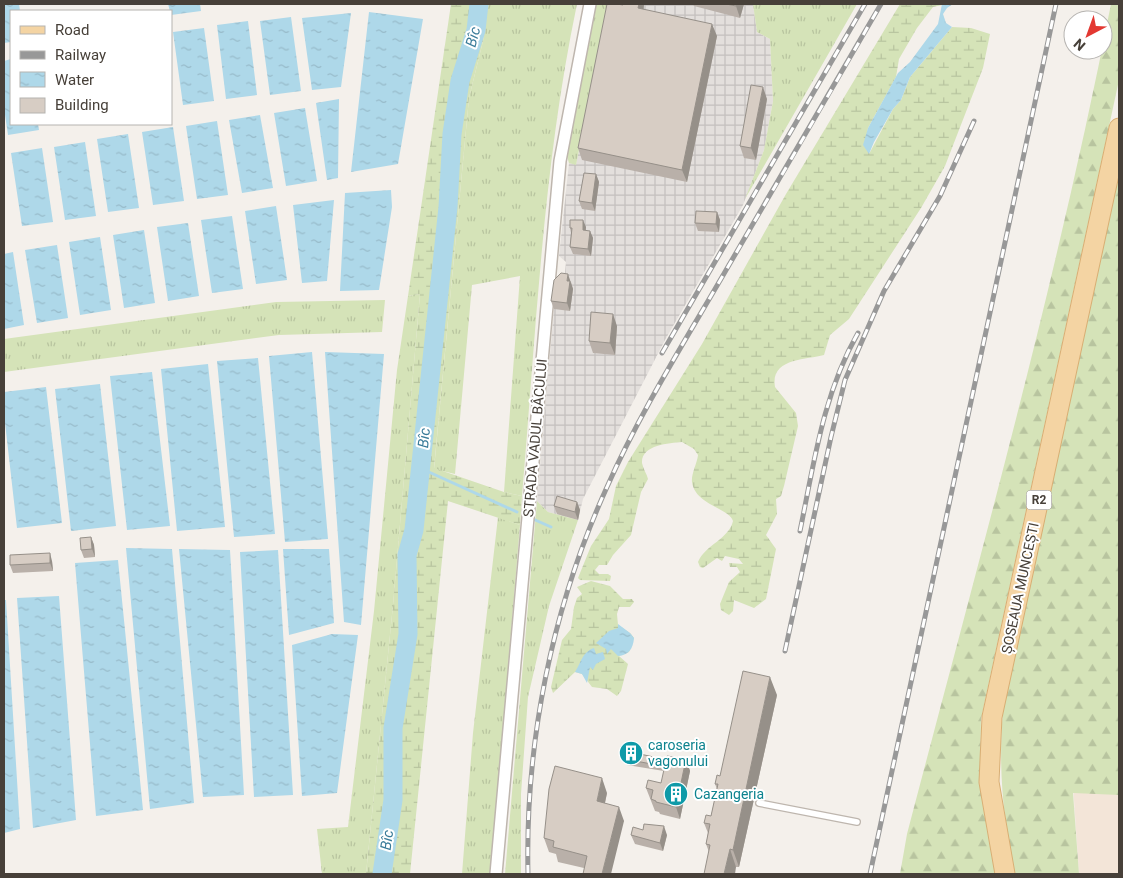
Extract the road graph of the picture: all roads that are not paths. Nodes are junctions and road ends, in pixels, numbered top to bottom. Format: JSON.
{"nodes":[{"id":1,"x":590,"y":4,"type":"edge"},
{"id":2,"x":1119,"y":128,"type":"edge"},
{"id":3,"x":760,"y":803,"type":"dead end"},
{"id":4,"x":857,"y":822,"type":"dead end"},
{"id":5,"x":496,"y":874,"type":"edge"},
{"id":6,"x":1005,"y":874,"type":"edge"}],
"edges":[{"from":1,"to":5,"type":"street","name":"STRADA VADUL BÂCULUI"},
{"from":2,"to":6,"type":"main road","name":"ȘOSEAUA MUNCEȘTI","number":"R2"},
{"from":3,"to":4,"type":"lane"}]}
